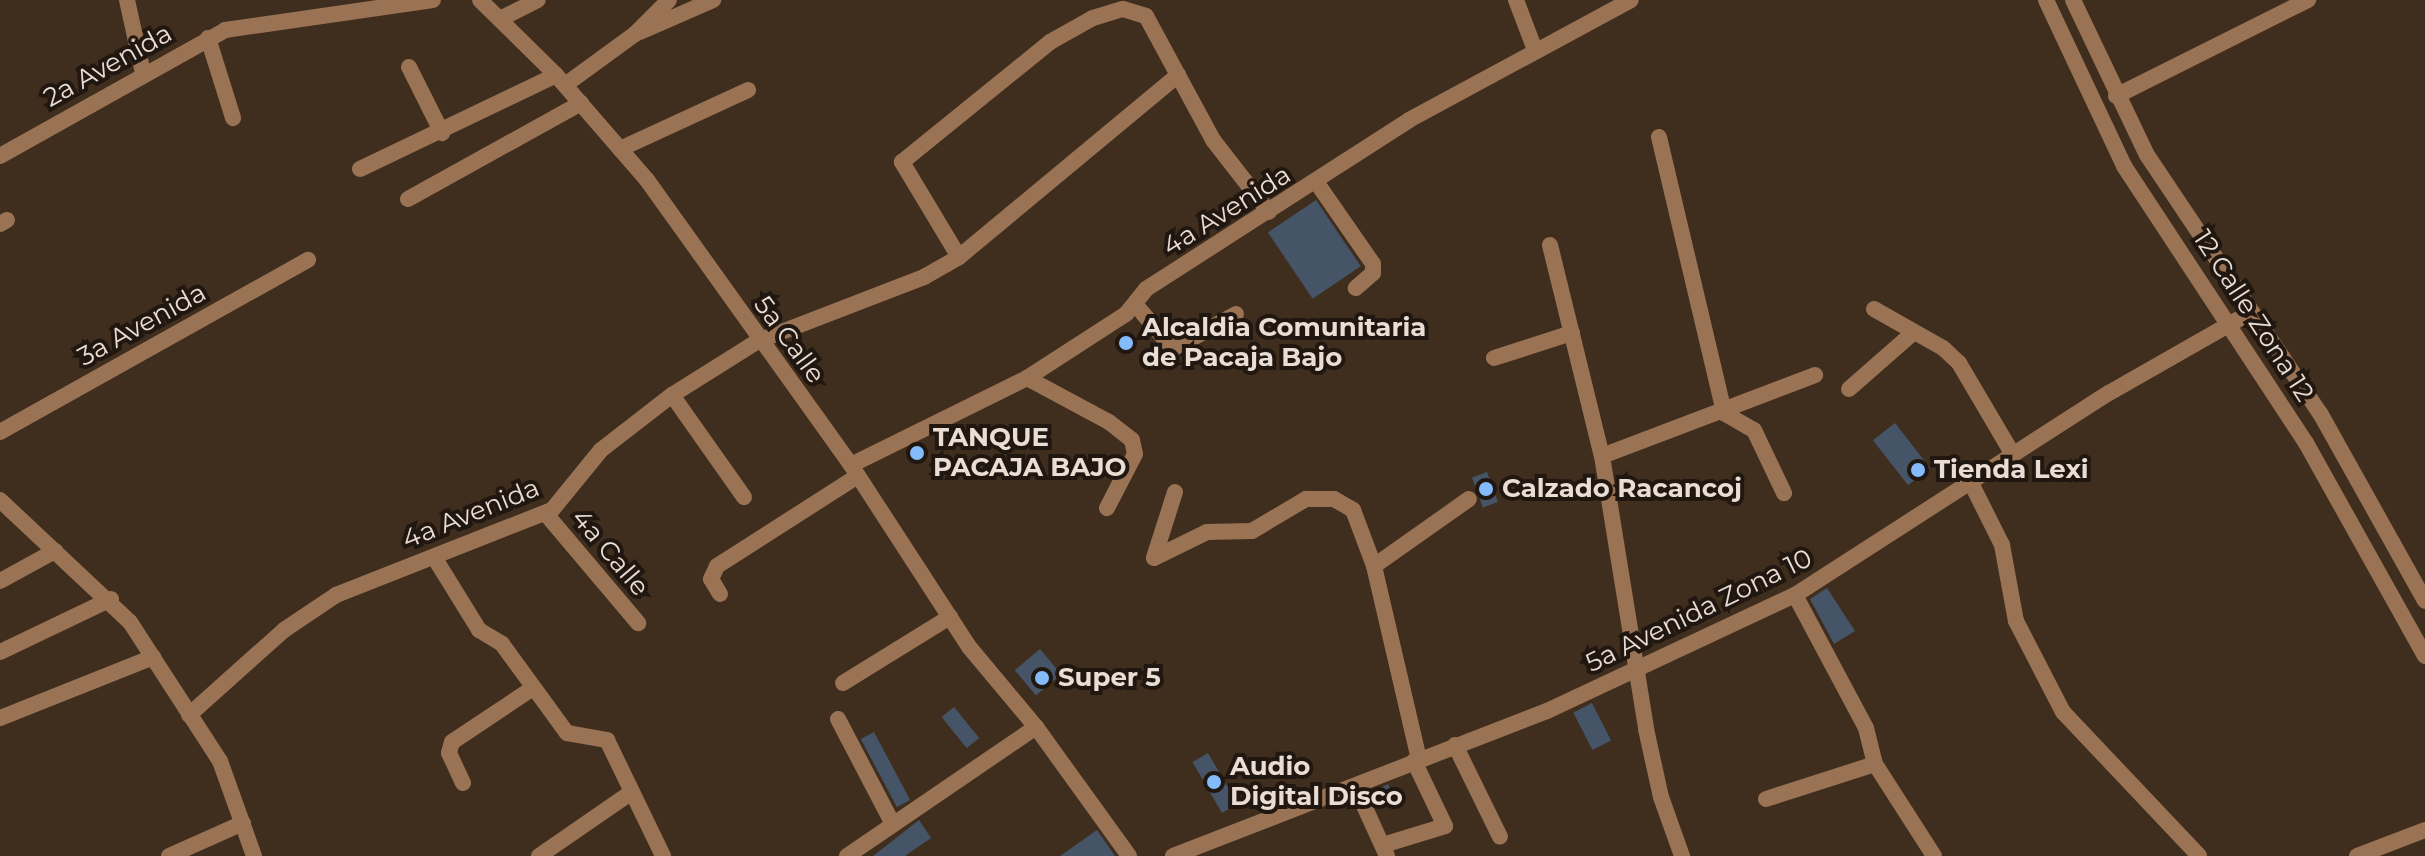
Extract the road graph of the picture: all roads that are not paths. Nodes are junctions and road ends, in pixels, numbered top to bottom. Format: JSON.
{"nodes":[{"id":1,"x":127,"y":0,"type":"edge"},
{"id":2,"x":433,"y":0,"type":"edge"},
{"id":3,"x":480,"y":0,"type":"edge"},
{"id":4,"x":538,"y":0,"type":"edge"},
{"id":5,"x":669,"y":0,"type":"edge"},
{"id":6,"x":713,"y":0,"type":"edge"},
{"id":7,"x":1516,"y":0,"type":"edge"},
{"id":8,"x":1631,"y":0,"type":"edge"},
{"id":9,"x":2046,"y":0,"type":"edge"},
{"id":10,"x":2073,"y":0,"type":"edge"},
{"id":11,"x":2308,"y":0,"type":"edge"},
{"id":12,"x":500,"y":19,"type":"junction"},
{"id":13,"x":635,"y":34,"type":"junction"},
{"id":14,"x":208,"y":38,"type":"junction"},
{"id":15,"x":1535,"y":50,"type":"junction"},
{"id":16,"x":409,"y":67,"type":"dead end"},
{"id":17,"x":143,"y":73,"type":"junction"},
{"id":18,"x":1178,"y":75,"type":"junction"},
{"id":19,"x":561,"y":80,"type":"junction"},
{"id":20,"x":748,"y":90,"type":"dead end"},
{"id":21,"x":2116,"y":96,"type":"junction"},
{"id":22,"x":581,"y":103,"type":"junction"},
{"id":23,"x":233,"y":118,"type":"dead end"},
{"id":24,"x":442,"y":133,"type":"junction"},
{"id":25,"x":1659,"y":137,"type":"dead end"},
{"id":26,"x":620,"y":149,"type":"junction"},
{"id":27,"x":0,"y":156,"type":"edge"},
{"id":28,"x":360,"y":169,"type":"dead end"},
{"id":29,"x":1317,"y":183,"type":"junction"},
{"id":30,"x":408,"y":199,"type":"dead end"},
{"id":31,"x":1269,"y":212,"type":"junction"},
{"id":32,"x":1550,"y":245,"type":"dead end"},
{"id":33,"x":959,"y":257,"type":"junction"},
{"id":34,"x":308,"y":260,"type":"dead end"},
{"id":35,"x":1356,"y":288,"type":"dead end"},
{"id":36,"x":1135,"y":304,"type":"junction"},
{"id":37,"x":1874,"y":309,"type":"dead end"},
{"id":38,"x":2251,"y":312,"type":"junction"},
{"id":39,"x":1236,"y":314,"type":"dead end"},
{"id":40,"x":2229,"y":322,"type":"junction"},
{"id":41,"x":1914,"y":332,"type":"junction"},
{"id":42,"x":1572,"y":333,"type":"junction"},
{"id":43,"x":758,"y":341,"type":"junction"},
{"id":44,"x":1494,"y":358,"type":"dead end"},
{"id":45,"x":1815,"y":375,"type":"dead end"},
{"id":46,"x":1027,"y":378,"type":"junction"},
{"id":47,"x":1849,"y":389,"type":"dead end"},
{"id":48,"x":672,"y":395,"type":"junction"},
{"id":49,"x":1724,"y":413,"type":"junction"},
{"id":50,"x":0,"y":432,"type":"edge"},
{"id":51,"x":2012,"y":453,"type":"junction"},
{"id":52,"x":1602,"y":456,"type":"junction"},
{"id":53,"x":855,"y":470,"type":"junction"},
{"id":54,"x":1970,"y":481,"type":"junction"},
{"id":55,"x":1175,"y":492,"type":"dead end"},
{"id":56,"x":1784,"y":493,"type":"dead end"},
{"id":57,"x":744,"y":497,"type":"dead end"},
{"id":58,"x":1469,"y":499,"type":"dead end"},
{"id":59,"x":0,"y":500,"type":"edge"},
{"id":60,"x":1107,"y":508,"type":"dead end"},
{"id":61,"x":546,"y":514,"type":"junction"},
{"id":62,"x":55,"y":551,"type":"junction"},
{"id":63,"x":434,"y":557,"type":"junction"},
{"id":64,"x":1374,"y":566,"type":"junction"},
{"id":65,"x":0,"y":581,"type":"edge"},
{"id":66,"x":720,"y":594,"type":"dead end"},
{"id":67,"x":1795,"y":595,"type":"junction"},
{"id":68,"x":111,"y":599,"type":"junction"},
{"id":69,"x":2425,"y":601,"type":"edge"},
{"id":70,"x":950,"y":617,"type":"junction"},
{"id":71,"x":638,"y":623,"type":"dead end"},
{"id":72,"x":0,"y":652,"type":"edge"},
{"id":73,"x":2425,"y":656,"type":"edge"},
{"id":74,"x":153,"y":657,"type":"junction"},
{"id":75,"x":1634,"y":671,"type":"junction"},
{"id":76,"x":843,"y":683,"type":"dead end"},
{"id":77,"x":533,"y":688,"type":"junction"},
{"id":78,"x":189,"y":715,"type":"junction"},
{"id":79,"x":0,"y":718,"type":"edge"},
{"id":80,"x":838,"y":719,"type":"dead end"},
{"id":81,"x":1036,"y":727,"type":"junction"},
{"id":82,"x":1455,"y":745,"type":"junction"},
{"id":83,"x":1416,"y":760,"type":"junction"},
{"id":84,"x":1875,"y":764,"type":"junction"},
{"id":85,"x":463,"y":783,"type":"dead end"},
{"id":86,"x":1355,"y":786,"type":"junction"},
{"id":87,"x":629,"y":794,"type":"junction"},
{"id":88,"x":1766,"y":799,"type":"dead end"},
{"id":89,"x":243,"y":823,"type":"junction"},
{"id":90,"x":893,"y":824,"type":"junction"},
{"id":91,"x":2425,"y":830,"type":"edge"},
{"id":92,"x":1500,"y":837,"type":"dead end"},
{"id":93,"x":1385,"y":851,"type":"edge"},
{"id":94,"x":1676,"y":853,"type":"edge"},
{"id":95,"x":169,"y":856,"type":"edge"},
{"id":96,"x":254,"y":856,"type":"edge"},
{"id":97,"x":539,"y":856,"type":"edge"},
{"id":98,"x":663,"y":856,"type":"edge"},
{"id":99,"x":847,"y":856,"type":"edge"},
{"id":100,"x":1129,"y":856,"type":"edge"},
{"id":101,"x":1173,"y":856,"type":"edge"},
{"id":102,"x":1934,"y":856,"type":"edge"},
{"id":103,"x":2199,"y":856,"type":"edge"},
{"id":104,"x":2357,"y":856,"type":"edge"}],
"edges":[{"from":1,"to":17,"type":"street"},
{"from":2,"to":14,"type":"street","name":"2a Avenida"},
{"from":3,"to":12,"type":"street","name":"5a Calle"},
{"from":4,"to":12,"type":"street"},
{"from":5,"to":13,"type":"street"},
{"from":6,"to":13,"type":"street"},
{"from":7,"to":15,"type":"street"},
{"from":8,"to":15,"type":"street","name":"4a Avenida"},
{"from":9,"to":40,"type":"street","name":"12 Calle Zona 12"},
{"from":10,"to":21,"type":"street","name":"12 Calle Zona 12"},
{"from":11,"to":21,"type":"street"},
{"from":12,"to":19,"type":"street","name":"5a Calle"},
{"from":13,"to":19,"type":"street"},
{"from":14,"to":17,"type":"street","name":"2a Avenida"},
{"from":14,"to":23,"type":"street"},
{"from":15,"to":29,"type":"street","name":"4a Avenida"},
{"from":16,"to":24,"type":"street"},
{"from":17,"to":27,"type":"street","name":"2a Avenida"},
{"from":18,"to":31,"type":"street"},
{"from":18,"to":33,"type":"street","name":"4a Avenida"},
{"from":18,"to":33,"type":"street"},
{"from":19,"to":22,"type":"street","name":"5a Calle"},
{"from":19,"to":24,"type":"street"},
{"from":20,"to":26,"type":"street"},
{"from":21,"to":38,"type":"street","name":"12 Calle Zona 12"},
{"from":22,"to":26,"type":"street","name":"5a Calle"},
{"from":22,"to":30,"type":"street"},
{"from":24,"to":28,"type":"street"},
{"from":25,"to":49,"type":"street"},
{"from":26,"to":43,"type":"street","name":"5a Calle"},
{"from":29,"to":31,"type":"street","name":"4a Avenida"},
{"from":29,"to":35,"type":"street"},
{"from":31,"to":36,"type":"street","name":"4a Avenida"},
{"from":32,"to":42,"type":"street"},
{"from":33,"to":43,"type":"street","name":"4a Avenida"},
{"from":34,"to":50,"type":"street","name":"3a Avenida"},
{"from":36,"to":39,"type":"street"},
{"from":36,"to":46,"type":"street","name":"4a Avenida"},
{"from":37,"to":41,"type":"street"},
{"from":38,"to":40,"type":"street","name":"5a Avenida Zona 10"},
{"from":38,"to":69,"type":"street","name":"12 Calle Zona 12"},
{"from":40,"to":51,"type":"street","name":"5a Avenida Zona 10"},
{"from":40,"to":73,"type":"street","name":"12 Calle Zona 12"},
{"from":41,"to":47,"type":"street"},
{"from":41,"to":51,"type":"street"},
{"from":42,"to":44,"type":"street"},
{"from":42,"to":52,"type":"street"},
{"from":43,"to":48,"type":"street","name":"4a Avenida"},
{"from":43,"to":53,"type":"street","name":"5a Calle"},
{"from":45,"to":49,"type":"street"},
{"from":46,"to":53,"type":"street","name":"4a Avenida"},
{"from":46,"to":60,"type":"street"},
{"from":48,"to":57,"type":"street"},
{"from":48,"to":61,"type":"street","name":"4a Avenida"},
{"from":49,"to":52,"type":"street"},
{"from":49,"to":56,"type":"street"},
{"from":51,"to":54,"type":"street","name":"5a Avenida Zona 10"},
{"from":52,"to":75,"type":"street"},
{"from":53,"to":66,"type":"street","name":"4a Avenida"},
{"from":53,"to":70,"type":"street","name":"5a Calle"},
{"from":54,"to":67,"type":"street","name":"5a Avenida Zona 10"},
{"from":54,"to":103,"type":"street"},
{"from":55,"to":64,"type":"street"},
{"from":58,"to":64,"type":"street"},
{"from":59,"to":62,"type":"street"},
{"from":61,"to":63,"type":"street","name":"4a Avenida"},
{"from":61,"to":71,"type":"street","name":"4a Calle"},
{"from":62,"to":65,"type":"street"},
{"from":62,"to":68,"type":"street"},
{"from":63,"to":77,"type":"street"},
{"from":63,"to":78,"type":"street","name":"4a Avenida"},
{"from":64,"to":83,"type":"street"},
{"from":67,"to":75,"type":"street","name":"5a Avenida Zona 10"},
{"from":67,"to":84,"type":"street"},
{"from":68,"to":72,"type":"street"},
{"from":68,"to":74,"type":"street"},
{"from":70,"to":76,"type":"street"},
{"from":70,"to":81,"type":"street","name":"5a Calle"},
{"from":74,"to":78,"type":"street"},
{"from":74,"to":79,"type":"street"},
{"from":75,"to":82,"type":"street","name":"5a Avenida Zona 10"},
{"from":75,"to":94,"type":"street"},
{"from":77,"to":85,"type":"street"},
{"from":77,"to":87,"type":"street"},
{"from":78,"to":89,"type":"street"},
{"from":80,"to":90,"type":"street"},
{"from":81,"to":90,"type":"street"},
{"from":81,"to":100,"type":"street","name":"5a Calle"},
{"from":82,"to":83,"type":"street","name":"5a Avenida Zona 10"},
{"from":82,"to":92,"type":"street"},
{"from":83,"to":86,"type":"street","name":"5a Avenida Zona 10"},
{"from":83,"to":93,"type":"street"},
{"from":84,"to":88,"type":"street"},
{"from":84,"to":102,"type":"street"},
{"from":86,"to":93,"type":"street"},
{"from":86,"to":101,"type":"street","name":"5a Avenida Zona 10"},
{"from":87,"to":97,"type":"street"},
{"from":87,"to":98,"type":"street"},
{"from":89,"to":95,"type":"street"},
{"from":89,"to":96,"type":"street"},
{"from":90,"to":99,"type":"street"},
{"from":91,"to":104,"type":"street"}]}
